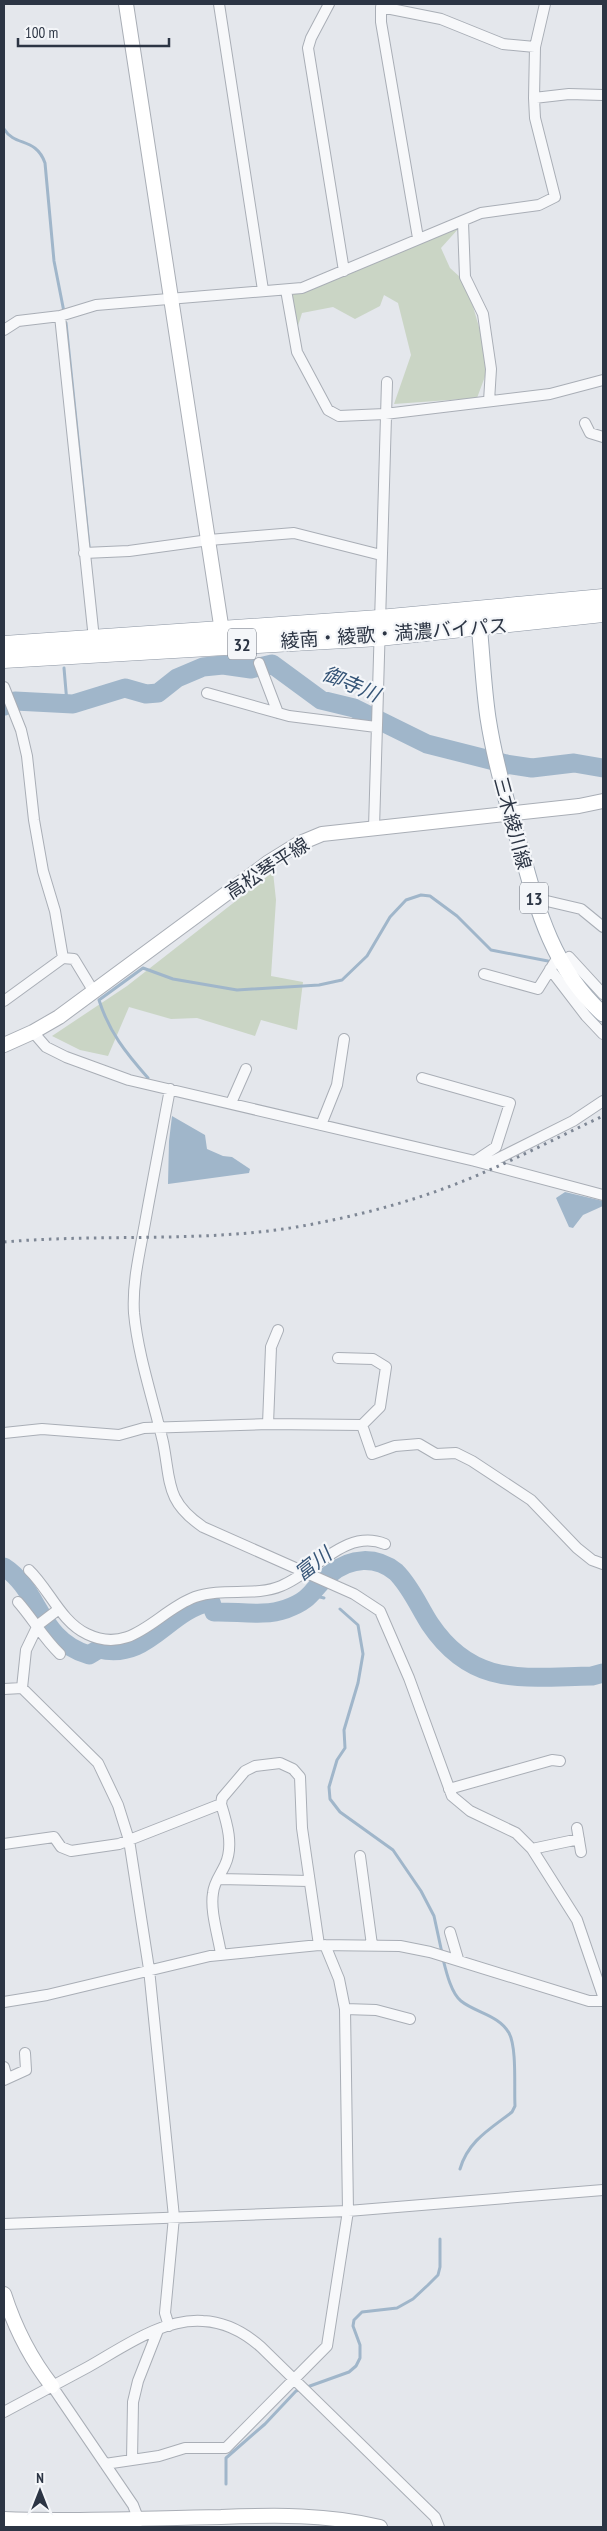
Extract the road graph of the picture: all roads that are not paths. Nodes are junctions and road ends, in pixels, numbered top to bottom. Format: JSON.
{"nodes":[{"id":1,"x":126,"y":4,"type":"edge"},
{"id":2,"x":219,"y":4,"type":"edge"},
{"id":3,"x":329,"y":4,"type":"edge"},
{"id":4,"x":545,"y":4,"type":"edge"},
{"id":5,"x":535,"y":47,"type":"junction"},
{"id":6,"x":603,"y":95,"type":"edge"},
{"id":7,"x":534,"y":98,"type":"junction"},
{"id":8,"x":463,"y":222,"type":"junction"},
{"id":9,"x":418,"y":238,"type":"junction"},
{"id":10,"x":344,"y":270,"type":"junction"},
{"id":11,"x":263,"y":290,"type":"junction"},
{"id":12,"x":286,"y":290,"type":"junction"},
{"id":13,"x":171,"y":299,"type":"junction"},
{"id":14,"x":60,"y":316,"type":"junction"},
{"id":15,"x":4,"y":330,"type":"edge"},
{"id":16,"x":603,"y":380,"type":"edge"},
{"id":17,"x":387,"y":382,"type":"dead end"},
{"id":18,"x":489,"y":401,"type":"junction"},
{"id":19,"x":385,"y":414,"type":"junction"},
{"id":20,"x":585,"y":423,"type":"dead end"},
{"id":21,"x":603,"y":437,"type":"edge"},
{"id":22,"x":210,"y":540,"type":"junction"},
{"id":23,"x":88,"y":552,"type":"junction"},
{"id":24,"x":381,"y":555,"type":"junction"},
{"id":25,"x":603,"y":598,"type":"edge"},
{"id":26,"x":603,"y":613,"type":"edge"},
{"id":27,"x":479,"y":619,"type":"junction"},
{"id":28,"x":379,"y":628,"type":"junction"},
{"id":29,"x":223,"y":637,"type":"junction"},
{"id":30,"x":94,"y":639,"type":"junction"},
{"id":31,"x":4,"y":645,"type":"edge"},
{"id":32,"x":4,"y":660,"type":"edge"},
{"id":33,"x":260,"y":667,"type":"dead end"},
{"id":34,"x":207,"y":693,"type":"dead end"},
{"id":35,"x":7,"y":695,"type":"edge"},
{"id":36,"x":278,"y":713,"type":"junction"},
{"id":37,"x":376,"y":722,"type":"junction"},
{"id":38,"x":603,"y":802,"type":"edge"},
{"id":39,"x":510,"y":813,"type":"junction"},
{"id":40,"x":374,"y":828,"type":"junction"},
{"id":41,"x":534,"y":898,"type":"junction"},
{"id":42,"x":603,"y":927,"type":"edge"},
{"id":43,"x":63,"y":958,"type":"junction"},
{"id":44,"x":556,"y":963,"type":"junction"},
{"id":45,"x":484,"y":974,"type":"dead end"},
{"id":46,"x":94,"y":992,"type":"junction"},
{"id":47,"x":603,"y":994,"type":"edge"},
{"id":48,"x":4,"y":1001,"type":"edge"},
{"id":49,"x":603,"y":1014,"type":"edge"},
{"id":50,"x":34,"y":1032,"type":"junction"},
{"id":51,"x":603,"y":1034,"type":"edge"},
{"id":52,"x":344,"y":1039,"type":"dead end"},
{"id":53,"x":4,"y":1045,"type":"edge"},
{"id":54,"x":246,"y":1069,"type":"dead end"},
{"id":55,"x":422,"y":1078,"type":"dead end"},
{"id":56,"x":170,"y":1089,"type":"junction"},
{"id":57,"x":603,"y":1101,"type":"edge"},
{"id":58,"x":231,"y":1103,"type":"junction"},
{"id":59,"x":321,"y":1125,"type":"junction"},
{"id":60,"x":475,"y":1161,"type":"junction"},
{"id":61,"x":486,"y":1164,"type":"junction"},
{"id":62,"x":603,"y":1194,"type":"edge"},
{"id":63,"x":278,"y":1330,"type":"dead end"},
{"id":64,"x":338,"y":1358,"type":"dead end"},
{"id":65,"x":268,"y":1424,"type":"junction"},
{"id":66,"x":362,"y":1425,"type":"junction"},
{"id":67,"x":159,"y":1427,"type":"junction"},
{"id":68,"x":4,"y":1433,"type":"edge"},
{"id":69,"x":385,"y":1544,"type":"dead end"},
{"id":70,"x":603,"y":1564,"type":"edge"},
{"id":71,"x":29,"y":1570,"type":"dead end"},
{"id":72,"x":306,"y":1573,"type":"junction"},
{"id":73,"x":18,"y":1602,"type":"dead end"},
{"id":74,"x":58,"y":1610,"type":"junction"},
{"id":75,"x":39,"y":1624,"type":"junction"},
{"id":76,"x":60,"y":1654,"type":"dead end"},
{"id":77,"x":22,"y":1688,"type":"junction"},
{"id":78,"x":4,"y":1689,"type":"edge"},
{"id":79,"x":560,"y":1761,"type":"dead end"},
{"id":80,"x":449,"y":1790,"type":"junction"},
{"id":81,"x":222,"y":1804,"type":"junction"},
{"id":82,"x":577,"y":1828,"type":"dead end"},
{"id":83,"x":129,"y":1840,"type":"junction"},
{"id":84,"x":579,"y":1840,"type":"junction"},
{"id":85,"x":4,"y":1844,"type":"edge"},
{"id":86,"x":532,"y":1850,"type":"junction"},
{"id":87,"x":582,"y":1852,"type":"dead end"},
{"id":88,"x":360,"y":1856,"type":"dead end"},
{"id":89,"x":218,"y":1879,"type":"junction"},
{"id":90,"x":309,"y":1881,"type":"junction"},
{"id":91,"x":450,"y":1932,"type":"dead end"},
{"id":92,"x":322,"y":1945,"type":"junction"},
{"id":93,"x":372,"y":1945,"type":"junction"},
{"id":94,"x":221,"y":1954,"type":"junction"},
{"id":95,"x":448,"y":1956,"type":"junction"},
{"id":96,"x":149,"y":1969,"type":"junction"},
{"id":97,"x":603,"y":1996,"type":"edge"},
{"id":98,"x":5,"y":1999,"type":"edge"},
{"id":99,"x":603,"y":2001,"type":"edge"},
{"id":100,"x":345,"y":2009,"type":"junction"},
{"id":101,"x":410,"y":2019,"type":"dead end"},
{"id":102,"x":25,"y":2053,"type":"dead end"},
{"id":103,"x":4,"y":2067,"type":"edge"},
{"id":104,"x":5,"y":2079,"type":"edge"},
{"id":105,"x":603,"y":2190,"type":"edge"},
{"id":106,"x":348,"y":2211,"type":"junction"},
{"id":107,"x":174,"y":2217,"type":"junction"},
{"id":108,"x":4,"y":2224,"type":"edge"},
{"id":109,"x":4,"y":2294,"type":"edge"},
{"id":110,"x":169,"y":2326,"type":"junction"},
{"id":111,"x":158,"y":2330,"type":"junction"},
{"id":112,"x":52,"y":2386,"type":"junction"},
{"id":113,"x":299,"y":2386,"type":"junction"},
{"id":114,"x":4,"y":2412,"type":"edge"},
{"id":115,"x":132,"y":2460,"type":"junction"},
{"id":116,"x":106,"y":2464,"type":"junction"},
{"id":117,"x":4,"y":2518,"type":"edge"},
{"id":118,"x":198,"y":2522,"type":"edge"},
{"id":119,"x":137,"y":2523,"type":"edge"},
{"id":120,"x":380,"y":2527,"type":"edge"},
{"id":121,"x":439,"y":2527,"type":"edge"}],
"edges":[{"from":1,"to":13,"type":"street"},
{"from":2,"to":11,"type":"street"},
{"from":3,"to":10,"type":"street"},
{"from":4,"to":5,"type":"street"},
{"from":5,"to":7,"type":"street"},
{"from":5,"to":9,"type":"street"},
{"from":6,"to":7,"type":"street"},
{"from":7,"to":8,"type":"street"},
{"from":8,"to":9,"type":"street"},
{"from":8,"to":18,"type":"street"},
{"from":9,"to":10,"type":"street"},
{"from":10,"to":12,"type":"street"},
{"from":11,"to":12,"type":"street"},
{"from":11,"to":13,"type":"street"},
{"from":12,"to":19,"type":"street"},
{"from":13,"to":14,"type":"street"},
{"from":13,"to":22,"type":"street"},
{"from":14,"to":15,"type":"street"},
{"from":14,"to":23,"type":"street"},
{"from":16,"to":18,"type":"street"},
{"from":17,"to":19,"type":"street"},
{"from":18,"to":19,"type":"street"},
{"from":19,"to":24,"type":"street"},
{"from":20,"to":21,"type":"street"},
{"from":22,"to":23,"type":"street"},
{"from":22,"to":24,"type":"street"},
{"from":22,"to":29,"type":"street"},
{"from":23,"to":30,"type":"street"},
{"from":24,"to":28,"type":"street"},
{"from":25,"to":27,"type":"highway","name":"綾南・綾歌・満濃バイパス","number":"32"},
{"from":26,"to":27,"type":"highway","name":"綾南・綾歌・満濃バイパス","number":"32"},
{"from":27,"to":28,"type":"highway","name":"綾南・綾歌・満濃バイパス","number":"32"},
{"from":27,"to":39,"type":"main road","name":"三木綾川線","number":"13"},
{"from":28,"to":29,"type":"highway","name":"綾南・綾歌・満濃バイパス","number":"32"},
{"from":28,"to":37,"type":"street"},
{"from":29,"to":30,"type":"highway","name":"綾南・綾歌・満濃バイパス","number":"32"},
{"from":29,"to":32,"type":"highway","name":"綾南・綾歌・満濃バイパス","number":"32"},
{"from":30,"to":31,"type":"highway","name":"綾南・綾歌・満濃バイパス","number":"32"},
{"from":33,"to":36,"type":"street"},
{"from":34,"to":36,"type":"street"},
{"from":35,"to":43,"type":"street"},
{"from":36,"to":37,"type":"street"},
{"from":37,"to":40,"type":"street"},
{"from":38,"to":39,"type":"street","name":"高松琴平線"},
{"from":39,"to":40,"type":"street","name":"高松琴平線"},
{"from":39,"to":41,"type":"main road","name":"三木綾川線","number":"13"},
{"from":40,"to":46,"type":"street","name":"高松琴平線"},
{"from":41,"to":42,"type":"street"},
{"from":41,"to":44,"type":"main road","name":"三木綾川線","number":"13"},
{"from":43,"to":46,"type":"street"},
{"from":43,"to":48,"type":"street"},
{"from":44,"to":45,"type":"street"},
{"from":44,"to":47,"type":"street"},
{"from":44,"to":49,"type":"main road","name":"三木綾川線","number":"13"},
{"from":44,"to":51,"type":"street"},
{"from":46,"to":50,"type":"street","name":"高松琴平線"},
{"from":50,"to":53,"type":"street","name":"高松琴平線"},
{"from":50,"to":56,"type":"street"},
{"from":52,"to":59,"type":"street"},
{"from":54,"to":58,"type":"street"},
{"from":55,"to":60,"type":"street"},
{"from":56,"to":58,"type":"street"},
{"from":56,"to":67,"type":"street"},
{"from":57,"to":61,"type":"street"},
{"from":58,"to":59,"type":"street"},
{"from":59,"to":60,"type":"street"},
{"from":60,"to":61,"type":"street"},
{"from":61,"to":62,"type":"street"},
{"from":63,"to":65,"type":"street"},
{"from":64,"to":66,"type":"street"},
{"from":65,"to":66,"type":"street"},
{"from":65,"to":67,"type":"street"},
{"from":66,"to":70,"type":"street"},
{"from":67,"to":68,"type":"street"},
{"from":67,"to":72,"type":"street"},
{"from":69,"to":72,"type":"street"},
{"from":71,"to":74,"type":"street"},
{"from":72,"to":74,"type":"street"},
{"from":72,"to":80,"type":"street"},
{"from":73,"to":75,"type":"street"},
{"from":74,"to":75,"type":"street"},
{"from":75,"to":76,"type":"street"},
{"from":75,"to":77,"type":"street"},
{"from":77,"to":78,"type":"street"},
{"from":77,"to":83,"type":"street"},
{"from":79,"to":80,"type":"street"},
{"from":80,"to":86,"type":"street"},
{"from":81,"to":83,"type":"street"},
{"from":81,"to":89,"type":"street"},
{"from":81,"to":90,"type":"street"},
{"from":82,"to":84,"type":"street"},
{"from":83,"to":85,"type":"street"},
{"from":83,"to":96,"type":"street"},
{"from":84,"to":86,"type":"street"},
{"from":84,"to":87,"type":"street"},
{"from":86,"to":97,"type":"street"},
{"from":88,"to":93,"type":"street"},
{"from":89,"to":90,"type":"street"},
{"from":89,"to":94,"type":"street"},
{"from":90,"to":92,"type":"street"},
{"from":91,"to":95,"type":"street"},
{"from":92,"to":93,"type":"street"},
{"from":92,"to":94,"type":"street"},
{"from":92,"to":100,"type":"street"},
{"from":93,"to":95,"type":"street"},
{"from":94,"to":96,"type":"street"},
{"from":95,"to":99,"type":"street"},
{"from":96,"to":98,"type":"street"},
{"from":96,"to":107,"type":"street"},
{"from":100,"to":101,"type":"street"},
{"from":100,"to":106,"type":"street"},
{"from":102,"to":104,"type":"street"},
{"from":103,"to":104,"type":"street"},
{"from":105,"to":106,"type":"street"},
{"from":106,"to":107,"type":"street"},
{"from":106,"to":113,"type":"street"},
{"from":107,"to":108,"type":"street"},
{"from":107,"to":110,"type":"street"},
{"from":109,"to":112,"type":"street"},
{"from":110,"to":111,"type":"street"},
{"from":110,"to":113,"type":"street"},
{"from":111,"to":112,"type":"street"},
{"from":111,"to":115,"type":"street"},
{"from":112,"to":114,"type":"street"},
{"from":112,"to":116,"type":"street"},
{"from":113,"to":115,"type":"street"},
{"from":113,"to":121,"type":"street"},
{"from":115,"to":116,"type":"street"},
{"from":116,"to":119,"type":"street"},
{"from":117,"to":119,"type":"street"},
{"from":118,"to":119,"type":"street"},
{"from":118,"to":120,"type":"street"}]}
